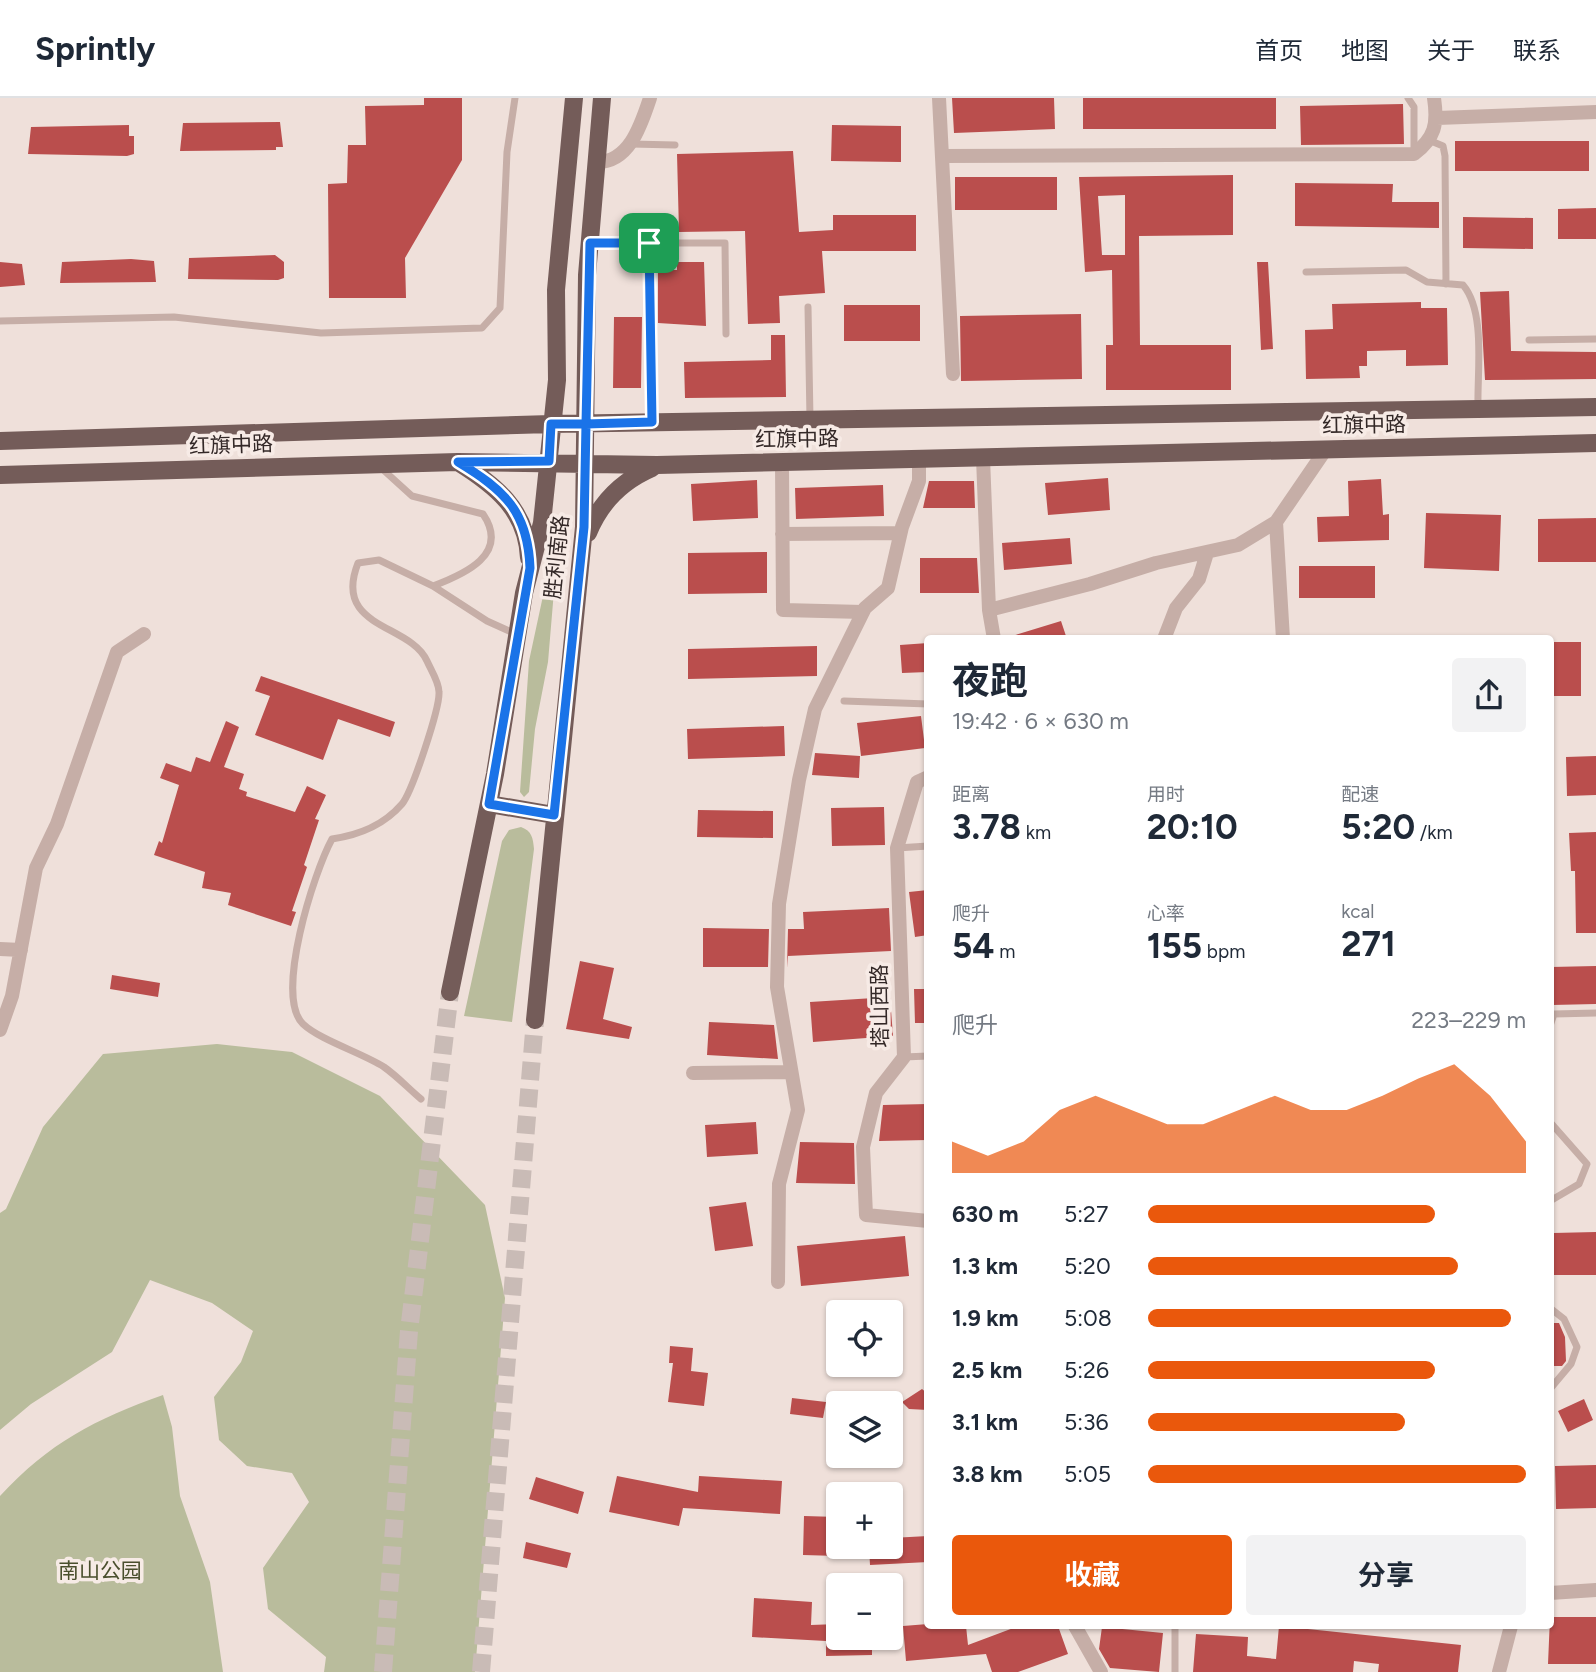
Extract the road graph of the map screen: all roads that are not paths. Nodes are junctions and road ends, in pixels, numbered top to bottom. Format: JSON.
{"nodes":[{"id":1,"x":515,"y":98,"type":"edge"},
{"id":2,"x":574,"y":98,"type":"edge"},
{"id":3,"x":602,"y":98,"type":"edge"},
{"id":4,"x":650,"y":98,"type":"edge"},
{"id":5,"x":939,"y":98,"type":"edge"},
{"id":6,"x":1408,"y":98,"type":"edge"},
{"id":7,"x":1434,"y":98,"type":"edge"},
{"id":8,"x":1596,"y":112,"type":"edge"},
{"id":9,"x":1437,"y":118,"type":"junction"},
{"id":10,"x":1431,"y":141,"type":"junction"},
{"id":11,"x":630,"y":144,"type":"junction"},
{"id":12,"x":675,"y":145,"type":"dead end"},
{"id":13,"x":1414,"y":155,"type":"junction"},
{"id":14,"x":942,"y":156,"type":"junction"},
{"id":15,"x":595,"y":162,"type":"junction"},
{"id":16,"x":590,"y":243,"type":"junction"},
{"id":17,"x":649,"y":243,"type":"junction"},
{"id":18,"x":1306,"y":272,"type":"dead end"},
{"id":19,"x":1446,"y":284,"type":"junction"},
{"id":20,"x":808,"y":307,"type":"dead end"},
{"id":21,"x":0,"y":321,"type":"edge"},
{"id":22,"x":726,"y":334,"type":"dead end"},
{"id":23,"x":1596,"y":339,"type":"edge"},
{"id":24,"x":1529,"y":340,"type":"dead end"},
{"id":25,"x":953,"y":374,"type":"dead end"},
{"id":26,"x":1596,"y":407,"type":"edge"},
{"id":27,"x":1478,"y":409,"type":"junction"},
{"id":28,"x":810,"y":420,"type":"junction"},
{"id":29,"x":652,"y":422,"type":"junction"},
{"id":30,"x":551,"y":424,"type":"junction"},
{"id":31,"x":586,"y":424,"type":"junction"},
{"id":32,"x":0,"y":442,"type":"edge"},
{"id":33,"x":1596,"y":443,"type":"edge"},
{"id":34,"x":1326,"y":449,"type":"junction"},
{"id":35,"x":983,"y":458,"type":"junction"},
{"id":36,"x":919,"y":459,"type":"junction"},
{"id":37,"x":549,"y":461,"type":"junction"},
{"id":38,"x":458,"y":462,"type":"junction"},
{"id":39,"x":782,"y":463,"type":"junction"},
{"id":40,"x":376,"y":464,"type":"junction"},
{"id":41,"x":587,"y":465,"type":"junction"},
{"id":42,"x":657,"y":465,"type":"junction"},
{"id":43,"x":0,"y":475,"type":"edge"},
{"id":44,"x":1276,"y":522,"type":"junction"},
{"id":45,"x":900,"y":533,"type":"junction"},
{"id":46,"x":782,"y":534,"type":"junction"},
{"id":47,"x":582,"y":553,"type":"junction"},
{"id":48,"x":1207,"y":553,"type":"junction"},
{"id":49,"x":530,"y":568,"type":"junction"},
{"id":50,"x":433,"y":586,"type":"junction"},
{"id":51,"x":989,"y":610,"type":"junction"},
{"id":52,"x":863,"y":612,"type":"junction"},
{"id":53,"x":144,"y":634,"type":"dead end"},
{"id":54,"x":517,"y":635,"type":"junction"},
{"id":55,"x":993,"y":635,"type":"edge"},
{"id":56,"x":1166,"y":635,"type":"edge"},
{"id":57,"x":1283,"y":635,"type":"edge"},
{"id":58,"x":844,"y":701,"type":"dead end"},
{"id":59,"x":924,"y":704,"type":"edge"},
{"id":60,"x":924,"y":779,"type":"edge"},
{"id":61,"x":489,"y":804,"type":"junction"},
{"id":62,"x":554,"y":815,"type":"junction"},
{"id":63,"x":924,"y":846,"type":"edge"},
{"id":64,"x":897,"y":848,"type":"junction"},
{"id":65,"x":0,"y":948,"type":"edge"},
{"id":66,"x":21,"y":950,"type":"junction"},
{"id":67,"x":450,"y":992,"type":"tunnel mouth"},
{"id":68,"x":1596,"y":1013,"type":"edge"},
{"id":69,"x":1554,"y":1014,"type":"edge"},
{"id":70,"x":535,"y":1020,"type":"tunnel mouth"},
{"id":71,"x":0,"y":1030,"type":"edge"},
{"id":72,"x":924,"y":1056,"type":"edge"},
{"id":73,"x":904,"y":1057,"type":"junction"},
{"id":74,"x":791,"y":1072,"type":"junction"},
{"id":75,"x":693,"y":1073,"type":"dead end"},
{"id":76,"x":421,"y":1099,"type":"dead end"},
{"id":77,"x":1554,"y":1127,"type":"edge"},
{"id":78,"x":1554,"y":1199,"type":"edge"},
{"id":79,"x":924,"y":1221,"type":"edge"},
{"id":80,"x":778,"y":1282,"type":"dead end"},
{"id":81,"x":1554,"y":1311,"type":"edge"},
{"id":82,"x":1554,"y":1384,"type":"edge"},
{"id":83,"x":1596,"y":1590,"type":"edge"},
{"id":84,"x":1554,"y":1593,"type":"edge"},
{"id":85,"x":1077,"y":1629,"type":"edge"},
{"id":86,"x":1175,"y":1629,"type":"edge"},
{"id":87,"x":1510,"y":1629,"type":"edge"},
{"id":88,"x":1101,"y":1672,"type":"edge"},
{"id":89,"x":1175,"y":1672,"type":"edge"},
{"id":90,"x":1499,"y":1672,"type":"edge"}],
"edges":[{"from":1,"to":21,"type":"lane"},
{"from":2,"to":30,"type":"main road","name":"胜利南路"},
{"from":3,"to":15,"type":"main road","name":"胜利南路"},
{"from":4,"to":11,"type":"street"},
{"from":5,"to":14,"type":"street"},
{"from":6,"to":13,"type":"lane"},
{"from":7,"to":9,"type":"street"},
{"from":8,"to":9,"type":"street"},
{"from":9,"to":10,"type":"street"},
{"from":10,"to":13,"type":"street"},
{"from":10,"to":19,"type":"lane"},
{"from":11,"to":12,"type":"lane"},
{"from":11,"to":15,"type":"street"},
{"from":13,"to":14,"type":"street"},
{"from":14,"to":25,"type":"street"},
{"from":15,"to":16,"type":"main road","name":"胜利南路"},
{"from":16,"to":17,"type":"lane"},
{"from":16,"to":31,"type":"main road","name":"胜利南路"},
{"from":17,"to":22,"type":"lane"},
{"from":17,"to":29,"type":"lane"},
{"from":18,"to":19,"type":"lane"},
{"from":19,"to":27,"type":"lane"},
{"from":20,"to":28,"type":"lane"},
{"from":23,"to":24,"type":"lane"},
{"from":26,"to":27,"type":"main road","name":"红旗中路"},
{"from":27,"to":28,"type":"main road","name":"红旗中路"},
{"from":28,"to":29,"type":"main road","name":"红旗中路"},
{"from":29,"to":31,"type":"main road","name":"红旗中路"},
{"from":30,"to":31,"type":"main road","name":"红旗中路"},
{"from":30,"to":32,"type":"main road","name":"红旗中路"},
{"from":30,"to":37,"type":"main road","name":"胜利南路"},
{"from":31,"to":41,"type":"main road","name":"胜利南路"},
{"from":33,"to":34,"type":"main road","name":"红旗中路"},
{"from":34,"to":35,"type":"main road","name":"红旗中路"},
{"from":34,"to":44,"type":"street"},
{"from":35,"to":36,"type":"main road","name":"红旗中路"},
{"from":35,"to":51,"type":"street"},
{"from":36,"to":39,"type":"main road","name":"红旗中路"},
{"from":36,"to":45,"type":"street"},
{"from":37,"to":38,"type":"main road","name":"红旗中路"},
{"from":37,"to":41,"type":"main road","name":"红旗中路"},
{"from":37,"to":49,"type":"main road","name":"胜利南路"},
{"from":38,"to":40,"type":"main road","name":"红旗中路"},
{"from":38,"to":49,"type":"main road"},
{"from":39,"to":42,"type":"main road","name":"红旗中路"},
{"from":39,"to":46,"type":"street"},
{"from":40,"to":43,"type":"main road","name":"红旗中路"},
{"from":40,"to":50,"type":"lane"},
{"from":41,"to":42,"type":"main road","name":"红旗中路"},
{"from":41,"to":47,"type":"main road","name":"胜利南路"},
{"from":42,"to":47,"type":"main road"},
{"from":44,"to":48,"type":"street"},
{"from":44,"to":57,"type":"street"},
{"from":45,"to":46,"type":"street"},
{"from":45,"to":52,"type":"street"},
{"from":46,"to":52,"type":"street"},
{"from":47,"to":62,"type":"main road","name":"胜利南路"},
{"from":48,"to":51,"type":"street"},
{"from":48,"to":56,"type":"street"},
{"from":49,"to":54,"type":"main road","name":"胜利南路"},
{"from":50,"to":54,"type":"lane"},
{"from":50,"to":76,"type":"lane"},
{"from":51,"to":55,"type":"street"},
{"from":52,"to":74,"type":"street"},
{"from":53,"to":66,"type":"street"},
{"from":54,"to":61,"type":"main road","name":"胜利南路"},
{"from":58,"to":59,"type":"lane"},
{"from":60,"to":64,"type":"street","name":"塔山西路"},
{"from":61,"to":62,"type":"main road"},
{"from":61,"to":67,"type":"main road","name":"胜利南路"},
{"from":62,"to":70,"type":"main road","name":"胜利南路"},
{"from":63,"to":64,"type":"lane"},
{"from":64,"to":73,"type":"street","name":"塔山西路"},
{"from":65,"to":66,"type":"street"},
{"from":66,"to":71,"type":"street"},
{"from":68,"to":69,"type":"lane"},
{"from":72,"to":73,"type":"lane"},
{"from":73,"to":79,"type":"street","name":"塔山西路"},
{"from":74,"to":75,"type":"street"},
{"from":74,"to":80,"type":"street"},
{"from":77,"to":78,"type":"lane"},
{"from":81,"to":82,"type":"lane"},
{"from":83,"to":84,"type":"street"},
{"from":85,"to":88,"type":"street"},
{"from":86,"to":89,"type":"lane"},
{"from":87,"to":90,"type":"street"}]}
